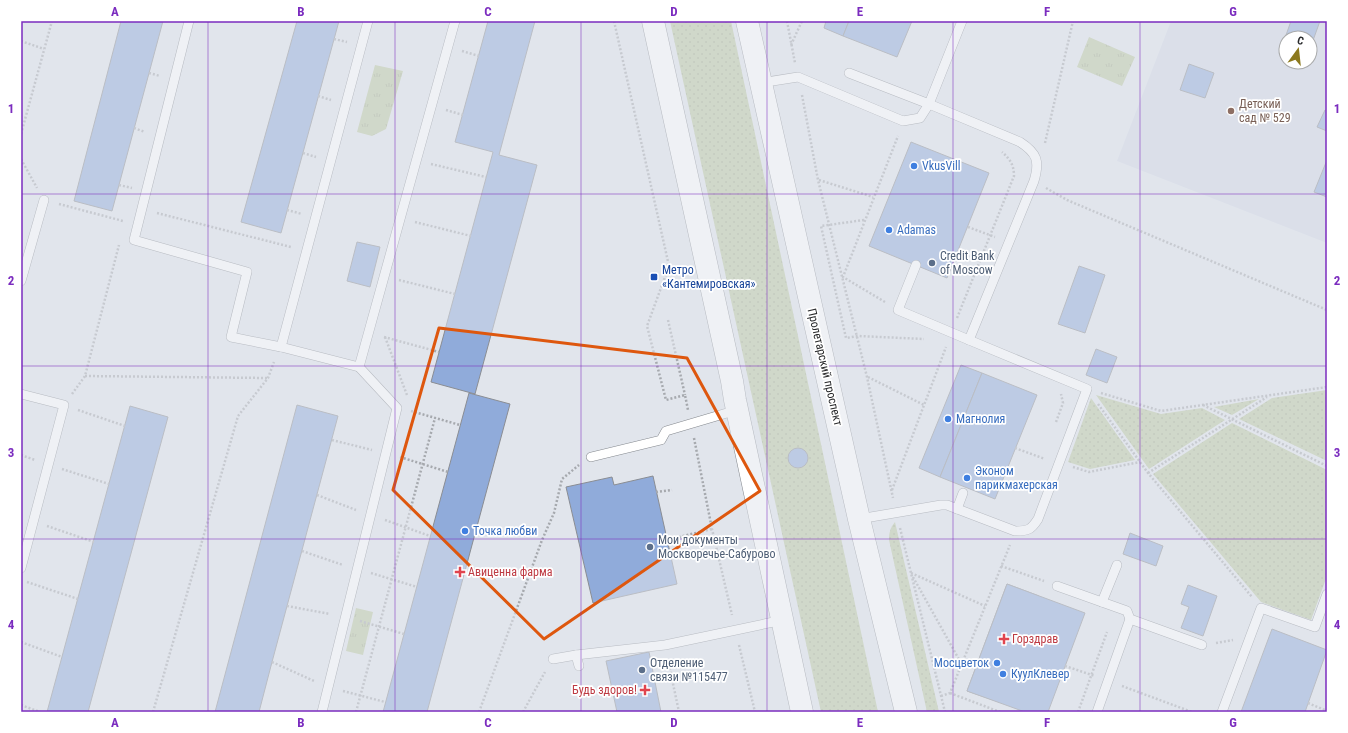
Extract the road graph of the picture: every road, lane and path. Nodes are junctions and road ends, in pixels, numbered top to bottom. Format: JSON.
{"nodes":[{"id":1,"x":52,"y":21,"type":"edge"},
{"id":2,"x":189,"y":21,"type":"edge"},
{"id":3,"x":368,"y":21,"type":"edge"},
{"id":4,"x":455,"y":21,"type":"edge"},
{"id":5,"x":614,"y":21,"type":"edge"},
{"id":6,"x":652,"y":21,"type":"edge"},
{"id":7,"x":747,"y":21,"type":"edge"},
{"id":8,"x":787,"y":21,"type":"edge"},
{"id":9,"x":802,"y":21,"type":"edge"},
{"id":10,"x":962,"y":21,"type":"edge"},
{"id":11,"x":1074,"y":21,"type":"edge"},
{"id":12,"x":21,"y":41,"type":"edge"},
{"id":13,"x":791,"y":46,"type":"junction"},
{"id":14,"x":44,"y":49,"type":"junction"},
{"id":15,"x":849,"y":73,"type":"dead end"},
{"id":16,"x":798,"y":77,"type":"junction"},
{"id":17,"x":760,"y":83,"type":"junction"},
{"id":18,"x":929,"y":104,"type":"junction"},
{"id":19,"x":903,"y":121,"type":"junction"},
{"id":20,"x":21,"y":134,"type":"edge"},
{"id":21,"x":996,"y":150,"type":"dead end"},
{"id":22,"x":1035,"y":156,"type":"junction"},
{"id":23,"x":21,"y":159,"type":"edge"},
{"id":24,"x":417,"y":160,"type":"junction"},
{"id":25,"x":486,"y":177,"type":"dead end"},
{"id":26,"x":818,"y":180,"type":"junction"},
{"id":27,"x":1034,"y":181,"type":"junction"},
{"id":28,"x":873,"y":197,"type":"junction"},
{"id":29,"x":44,"y":200,"type":"junction"},
{"id":30,"x":142,"y":209,"type":"junction"},
{"id":31,"x":400,"y":218,"type":"junction"},
{"id":32,"x":864,"y":220,"type":"junction"},
{"id":33,"x":138,"y":224,"type":"junction"},
{"id":34,"x":830,"y":225,"type":"junction"},
{"id":35,"x":968,"y":226,"type":"dead end"},
{"id":36,"x":990,"y":235,"type":"junction"},
{"id":37,"x":471,"y":236,"type":"dead end"},
{"id":38,"x":1009,"y":243,"type":"junction"},
{"id":39,"x":119,"y":244,"type":"dead end"},
{"id":40,"x":305,"y":251,"type":"junction"},
{"id":41,"x":916,"y":265,"type":"dead end"},
{"id":42,"x":384,"y":276,"type":"junction"},
{"id":43,"x":843,"y":276,"type":"junction"},
{"id":44,"x":21,"y":281,"type":"edge"},
{"id":45,"x":455,"y":294,"type":"dead end"},
{"id":46,"x":898,"y":310,"type":"junction"},
{"id":47,"x":1327,"y":310,"type":"edge"},
{"id":48,"x":668,"y":320,"type":"dead end"},
{"id":49,"x":368,"y":333,"type":"junction"},
{"id":50,"x":858,"y":336,"type":"junction"},
{"id":51,"x":950,"y":336,"type":"junction"},
{"id":52,"x":385,"y":337,"type":"junction"},
{"id":53,"x":969,"y":340,"type":"junction"},
{"id":54,"x":281,"y":347,"type":"junction"},
{"id":55,"x":439,"y":352,"type":"dead end"},
{"id":56,"x":359,"y":367,"type":"junction"},
{"id":57,"x":85,"y":376,"type":"junction"},
{"id":58,"x":1056,"y":376,"type":"junction"},
{"id":59,"x":867,"y":377,"type":"junction"},
{"id":60,"x":268,"y":378,"type":"junction"},
{"id":61,"x":1327,"y":387,"type":"edge"},
{"id":62,"x":1087,"y":389,"type":"junction"},
{"id":63,"x":21,"y":394,"type":"edge"},
{"id":64,"x":1269,"y":395,"type":"junction"},
{"id":65,"x":685,"y":396,"type":"junction"},
{"id":66,"x":409,"y":399,"type":"dead end"},
{"id":67,"x":924,"y":405,"type":"junction"},
{"id":68,"x":1202,"y":405,"type":"junction"},
{"id":69,"x":64,"y":406,"type":"junction"},
{"id":70,"x":411,"y":406,"type":"dead end"},
{"id":71,"x":398,"y":408,"type":"junction"},
{"id":72,"x":737,"y":410,"type":"junction"},
{"id":73,"x":414,"y":412,"type":"junction"},
{"id":74,"x":435,"y":418,"type":"junction"},
{"id":75,"x":1232,"y":419,"type":"junction"},
{"id":76,"x":691,"y":424,"type":"junction"},
{"id":77,"x":1055,"y":424,"type":"dead end"},
{"id":78,"x":460,"y":425,"type":"dead end"},
{"id":79,"x":125,"y":426,"type":"dead end"},
{"id":80,"x":1016,"y":448,"type":"dead end"},
{"id":81,"x":1045,"y":451,"type":"dead end"},
{"id":82,"x":21,"y":455,"type":"edge"},
{"id":83,"x":591,"y":457,"type":"joint"},
{"id":84,"x":1042,"y":458,"type":"junction"},
{"id":85,"x":1140,"y":462,"type":"junction"},
{"id":86,"x":48,"y":464,"type":"junction"},
{"id":87,"x":1059,"y":464,"type":"junction"},
{"id":88,"x":1040,"y":465,"type":"dead end"},
{"id":89,"x":1327,"y":466,"type":"edge"},
{"id":90,"x":1089,"y":472,"type":"dead end"},
{"id":91,"x":1148,"y":473,"type":"junction"},
{"id":92,"x":109,"y":484,"type":"dead end"},
{"id":93,"x":672,"y":490,"type":"dead end"},
{"id":94,"x":656,"y":492,"type":"dead end"},
{"id":95,"x":892,"y":492,"type":"junction"},
{"id":96,"x":963,"y":493,"type":"dead end"},
{"id":97,"x":957,"y":509,"type":"junction"},
{"id":98,"x":897,"y":512,"type":"junction"},
{"id":99,"x":859,"y":519,"type":"junction"},
{"id":100,"x":34,"y":521,"type":"junction"},
{"id":101,"x":712,"y":528,"type":"junction"},
{"id":102,"x":667,"y":540,"type":"dead end"},
{"id":103,"x":94,"y":542,"type":"dead end"},
{"id":104,"x":1006,"y":555,"type":"dead end"},
{"id":105,"x":1117,"y":565,"type":"dead end"},
{"id":106,"x":1001,"y":566,"type":"junction"},
{"id":107,"x":21,"y":568,"type":"edge"},
{"id":108,"x":911,"y":573,"type":"junction"},
{"id":109,"x":21,"y":580,"type":"edge"},
{"id":110,"x":1057,"y":586,"type":"joint"},
{"id":111,"x":1327,"y":594,"type":"edge"},
{"id":112,"x":78,"y":599,"type":"dead end"},
{"id":113,"x":1102,"y":602,"type":"junction"},
{"id":114,"x":985,"y":606,"type":"junction"},
{"id":115,"x":1262,"y":608,"type":"junction"},
{"id":116,"x":1130,"y":619,"type":"junction"},
{"id":117,"x":783,"y":620,"type":"junction"},
{"id":118,"x":1109,"y":625,"type":"dead end"},
{"id":119,"x":736,"y":629,"type":"junction"},
{"id":120,"x":1251,"y":637,"type":"junction"},
{"id":121,"x":21,"y":642,"type":"edge"},
{"id":122,"x":665,"y":645,"type":"junction"},
{"id":123,"x":1202,"y":645,"type":"joint"},
{"id":124,"x":576,"y":655,"type":"junction"},
{"id":125,"x":62,"y":657,"type":"dead end"},
{"id":126,"x":553,"y":659,"type":"joint"},
{"id":127,"x":962,"y":664,"type":"junction"},
{"id":128,"x":579,"y":666,"type":"dead end"},
{"id":129,"x":1065,"y":666,"type":"dead end"},
{"id":130,"x":1091,"y":675,"type":"junction"},
{"id":131,"x":1108,"y":681,"type":"junction"},
{"id":132,"x":950,"y":693,"type":"junction"},
{"id":133,"x":941,"y":696,"type":"junction"},
{"id":134,"x":1308,"y":703,"type":"dead end"},
{"id":135,"x":21,"y":705,"type":"edge"},
{"id":136,"x":1327,"y":711,"type":"edge"},
{"id":137,"x":40,"y":712,"type":"edge"},
{"id":138,"x":153,"y":712,"type":"edge"},
{"id":139,"x":322,"y":712,"type":"edge"},
{"id":140,"x":356,"y":712,"type":"edge"},
{"id":141,"x":479,"y":712,"type":"edge"},
{"id":142,"x":523,"y":712,"type":"edge"},
{"id":143,"x":679,"y":712,"type":"edge"},
{"id":144,"x":755,"y":712,"type":"edge"},
{"id":145,"x":802,"y":712,"type":"edge"},
{"id":146,"x":906,"y":712,"type":"edge"},
{"id":147,"x":945,"y":712,"type":"edge"},
{"id":148,"x":1000,"y":712,"type":"edge"},
{"id":149,"x":1078,"y":712,"type":"edge"},
{"id":150,"x":1097,"y":712,"type":"edge"},
{"id":151,"x":1192,"y":712,"type":"edge"},
{"id":152,"x":1222,"y":712,"type":"edge"}],
"edges":[{"from":1,"to":14,"type":"path"},
{"from":2,"to":30,"type":"lane"},
{"from":3,"to":40,"type":"lane"},
{"from":4,"to":24,"type":"lane"},
{"from":5,"to":65,"type":"path"},
{"from":6,"to":72,"type":"main road"},
{"from":7,"to":17,"type":"main road","name":"Пролетарский проспект"},
{"from":8,"to":13,"type":"path"},
{"from":9,"to":13,"type":"path"},
{"from":10,"to":18,"type":"lane"},
{"from":11,"to":22,"type":"path"},
{"from":12,"to":14,"type":"path"},
{"from":13,"to":16,"type":"path"},
{"from":14,"to":20,"type":"path"},
{"from":15,"to":18,"type":"lane"},
{"from":16,"to":17,"type":"lane"},
{"from":16,"to":19,"type":"lane"},
{"from":16,"to":26,"type":"path"},
{"from":17,"to":99,"type":"main road","name":"Пролетарский проспект"},
{"from":18,"to":19,"type":"lane"},
{"from":18,"to":22,"type":"lane"},
{"from":19,"to":28,"type":"path"},
{"from":21,"to":36,"type":"path"},
{"from":22,"to":27,"type":"lane"},
{"from":23,"to":29,"type":"path"},
{"from":24,"to":25,"type":"path"},
{"from":24,"to":31,"type":"lane"},
{"from":26,"to":28,"type":"path"},
{"from":26,"to":34,"type":"path"},
{"from":27,"to":38,"type":"lane"},
{"from":27,"to":47,"type":"path"},
{"from":28,"to":32,"type":"path"},
{"from":29,"to":33,"type":"path"},
{"from":29,"to":44,"type":"lane"},
{"from":30,"to":33,"type":"lane"},
{"from":30,"to":40,"type":"path"},
{"from":31,"to":37,"type":"path"},
{"from":31,"to":42,"type":"lane"},
{"from":32,"to":34,"type":"path"},
{"from":32,"to":43,"type":"path"},
{"from":33,"to":54,"type":"lane"},
{"from":34,"to":43,"type":"path"},
{"from":34,"to":50,"type":"path"},
{"from":35,"to":36,"type":"path"},
{"from":36,"to":38,"type":"path"},
{"from":36,"to":51,"type":"path"},
{"from":38,"to":53,"type":"lane"},
{"from":39,"to":57,"type":"path"},
{"from":40,"to":54,"type":"lane"},
{"from":41,"to":46,"type":"lane"},
{"from":42,"to":45,"type":"path"},
{"from":42,"to":49,"type":"lane"},
{"from":43,"to":46,"type":"path"},
{"from":43,"to":50,"type":"path"},
{"from":46,"to":51,"type":"lane"},
{"from":48,"to":65,"type":"path"},
{"from":49,"to":52,"type":"path"},
{"from":49,"to":56,"type":"lane"},
{"from":50,"to":51,"type":"path"},
{"from":50,"to":59,"type":"path"},
{"from":51,"to":53,"type":"lane"},
{"from":51,"to":67,"type":"path"},
{"from":52,"to":55,"type":"path"},
{"from":52,"to":66,"type":"path"},
{"from":53,"to":58,"type":"lane"},
{"from":54,"to":56,"type":"lane"},
{"from":54,"to":60,"type":"path"},
{"from":56,"to":71,"type":"lane"},
{"from":57,"to":60,"type":"path"},
{"from":57,"to":69,"type":"path"},
{"from":58,"to":62,"type":"lane"},
{"from":58,"to":77,"type":"path"},
{"from":59,"to":67,"type":"path"},
{"from":59,"to":95,"type":"path"},
{"from":60,"to":138,"type":"path"},
{"from":61,"to":64,"type":"path"},
{"from":62,"to":68,"type":"path"},
{"from":62,"to":85,"type":"path"},
{"from":62,"to":87,"type":"lane"},
{"from":63,"to":69,"type":"lane"},
{"from":64,"to":68,"type":"path"},
{"from":64,"to":75,"type":"path"},
{"from":65,"to":76,"type":"path"},
{"from":67,"to":95,"type":"path"},
{"from":68,"to":75,"type":"path"},
{"from":69,"to":79,"type":"path"},
{"from":69,"to":86,"type":"lane"},
{"from":70,"to":73,"type":"path"},
{"from":71,"to":73,"type":"path"},
{"from":71,"to":139,"type":"lane"},
{"from":72,"to":76,"type":"lane"},
{"from":72,"to":117,"type":"main road"},
{"from":73,"to":74,"type":"path"},
{"from":74,"to":78,"type":"path"},
{"from":74,"to":140,"type":"path"},
{"from":75,"to":89,"type":"path"},
{"from":75,"to":91,"type":"path"},
{"from":76,"to":83,"type":"lane"},
{"from":76,"to":101,"type":"path"},
{"from":80,"to":84,"type":"path"},
{"from":81,"to":84,"type":"path"},
{"from":82,"to":86,"type":"path"},
{"from":83,"to":141,"type":"path"},
{"from":84,"to":87,"type":"path"},
{"from":84,"to":88,"type":"path"},
{"from":85,"to":90,"type":"path"},
{"from":85,"to":91,"type":"path"},
{"from":86,"to":92,"type":"path"},
{"from":86,"to":100,"type":"lane"},
{"from":87,"to":97,"type":"lane"},
{"from":91,"to":115,"type":"path"},
{"from":93,"to":94,"type":"path"},
{"from":95,"to":98,"type":"path"},
{"from":96,"to":97,"type":"lane"},
{"from":97,"to":98,"type":"lane"},
{"from":98,"to":99,"type":"lane"},
{"from":98,"to":108,"type":"path"},
{"from":99,"to":146,"type":"main road","name":"Пролетарский проспект"},
{"from":100,"to":103,"type":"path"},
{"from":100,"to":107,"type":"lane"},
{"from":101,"to":102,"type":"path"},
{"from":101,"to":119,"type":"path"},
{"from":104,"to":106,"type":"path"},
{"from":105,"to":113,"type":"lane"},
{"from":106,"to":110,"type":"path"},
{"from":106,"to":114,"type":"path"},
{"from":108,"to":114,"type":"path"},
{"from":108,"to":127,"type":"path"},
{"from":108,"to":133,"type":"path"},
{"from":109,"to":112,"type":"path"},
{"from":110,"to":113,"type":"lane"},
{"from":111,"to":115,"type":"lane"},
{"from":113,"to":116,"type":"lane"},
{"from":114,"to":127,"type":"path"},
{"from":115,"to":120,"type":"lane"},
{"from":116,"to":123,"type":"lane"},
{"from":116,"to":131,"type":"lane"},
{"from":117,"to":119,"type":"lane"},
{"from":117,"to":145,"type":"main road"},
{"from":118,"to":130,"type":"path"},
{"from":119,"to":122,"type":"lane"},
{"from":119,"to":144,"type":"path"},
{"from":120,"to":123,"type":"path"},
{"from":120,"to":152,"type":"lane"},
{"from":121,"to":125,"type":"path"},
{"from":122,"to":124,"type":"lane"},
{"from":122,"to":143,"type":"path"},
{"from":124,"to":126,"type":"lane"},
{"from":124,"to":128,"type":"lane"},
{"from":126,"to":142,"type":"path"},
{"from":127,"to":132,"type":"path"},
{"from":129,"to":130,"type":"path"},
{"from":130,"to":131,"type":"path"},
{"from":130,"to":149,"type":"path"},
{"from":131,"to":150,"type":"lane"},
{"from":131,"to":151,"type":"path"},
{"from":132,"to":133,"type":"path"},
{"from":132,"to":148,"type":"path"},
{"from":133,"to":147,"type":"path"},
{"from":134,"to":136,"type":"path"},
{"from":135,"to":137,"type":"path"}]}
